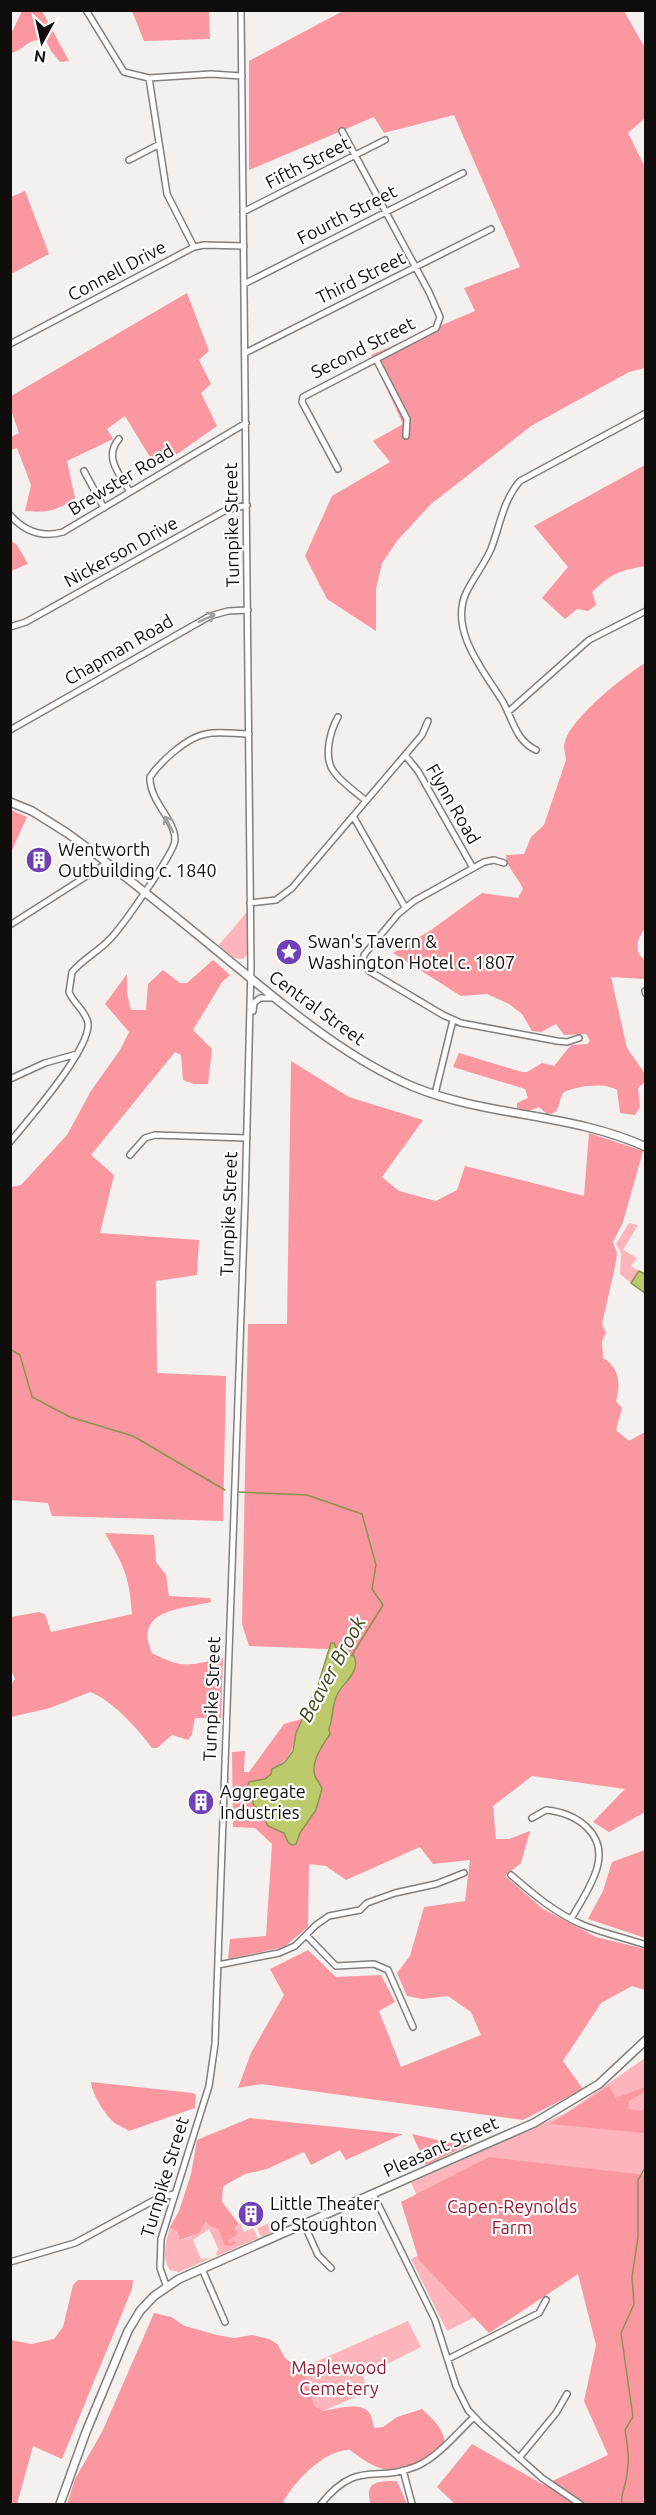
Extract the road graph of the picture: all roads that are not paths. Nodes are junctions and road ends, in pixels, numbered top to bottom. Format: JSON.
{"nodes":[{"id":1,"x":86,"y":10,"type":"edge"},
{"id":2,"x":241,"y":10,"type":"edge"},
{"id":3,"x":242,"y":76,"type":"junction"},
{"id":4,"x":149,"y":78,"type":"junction"},
{"id":5,"x":342,"y":131,"type":"dead end"},
{"id":6,"x":385,"y":140,"type":"dead end"},
{"id":7,"x":158,"y":145,"type":"junction"},
{"id":8,"x":356,"y":156,"type":"junction"},
{"id":9,"x":129,"y":160,"type":"dead end"},
{"id":10,"x":463,"y":173,"type":"dead end"},
{"id":11,"x":386,"y":212,"type":"junction"},
{"id":12,"x":243,"y":213,"type":"junction"},
{"id":13,"x":491,"y":229,"type":"dead end"},
{"id":14,"x":244,"y":246,"type":"junction"},
{"id":15,"x":194,"y":248,"type":"junction"},
{"id":16,"x":415,"y":268,"type":"junction"},
{"id":17,"x":244,"y":284,"type":"junction"},
{"id":18,"x":10,"y":344,"type":"edge"},
{"id":19,"x":245,"y":353,"type":"junction"},
{"id":20,"x":376,"y":359,"type":"junction"},
{"id":21,"x":645,"y":413,"type":"edge"},
{"id":22,"x":246,"y":423,"type":"junction"},
{"id":23,"x":406,"y":436,"type":"dead end"},
{"id":24,"x":119,"y":439,"type":"dead end"},
{"id":25,"x":338,"y":470,"type":"dead end"},
{"id":26,"x":84,"y":471,"type":"dead end"},
{"id":27,"x":130,"y":492,"type":"junction"},
{"id":28,"x":246,"y":505,"type":"junction"},
{"id":29,"x":104,"y":508,"type":"junction"},
{"id":30,"x":10,"y":515,"type":"edge"},
{"id":31,"x":248,"y":610,"type":"junction"},
{"id":32,"x":645,"y":611,"type":"edge"},
{"id":33,"x":10,"y":627,"type":"edge"},
{"id":34,"x":508,"y":712,"type":"junction"},
{"id":35,"x":338,"y":717,"type":"dead end"},
{"id":36,"x":428,"y":721,"type":"dead end"},
{"id":37,"x":10,"y":730,"type":"edge"},
{"id":38,"x":249,"y":734,"type":"junction"},
{"id":39,"x":536,"y":750,"type":"dead end"},
{"id":40,"x":405,"y":755,"type":"junction"},
{"id":41,"x":366,"y":801,"type":"junction"},
{"id":42,"x":12,"y":803,"type":"edge"},
{"id":43,"x":353,"y":816,"type":"junction"},
{"id":44,"x":107,"y":862,"type":"junction"},
{"id":45,"x":504,"y":863,"type":"dead end"},
{"id":46,"x":473,"y":868,"type":"junction"},
{"id":47,"x":144,"y":892,"type":"junction"},
{"id":48,"x":250,"y":903,"type":"junction"},
{"id":49,"x":405,"y":907,"type":"junction"},
{"id":50,"x":10,"y":925,"type":"edge"},
{"id":51,"x":251,"y":978,"type":"junction"},
{"id":52,"x":274,"y":998,"type":"junction"},
{"id":53,"x":453,"y":1020,"type":"junction"},
{"id":54,"x":579,"y":1038,"type":"dead end"},
{"id":55,"x":249,"y":1039,"type":"junction"},
{"id":56,"x":77,"y":1054,"type":"junction"},
{"id":57,"x":10,"y":1079,"type":"edge"},
{"id":58,"x":435,"y":1094,"type":"junction"},
{"id":59,"x":247,"y":1138,"type":"junction"},
{"id":60,"x":10,"y":1142,"type":"edge"},
{"id":61,"x":645,"y":1147,"type":"edge"},
{"id":62,"x":130,"y":1155,"type":"dead end"},
{"id":63,"x":532,"y":1818,"type":"dead end"},
{"id":64,"x":464,"y":1873,"type":"dead end"},
{"id":65,"x":511,"y":1875,"type":"dead end"},
{"id":66,"x":571,"y":1919,"type":"junction"},
{"id":67,"x":306,"y":1935,"type":"junction"},
{"id":68,"x":645,"y":1945,"type":"edge"},
{"id":69,"x":218,"y":1965,"type":"junction"},
{"id":70,"x":413,"y":2027,"type":"dead end"},
{"id":71,"x":645,"y":2040,"type":"edge"},
{"id":72,"x":642,"y":2049,"type":"edge"},
{"id":73,"x":174,"y":2194,"type":"junction"},
{"id":74,"x":373,"y":2194,"type":"junction"},
{"id":75,"x":304,"y":2224,"type":"junction"},
{"id":76,"x":10,"y":2262,"type":"edge"},
{"id":77,"x":331,"y":2268,"type":"dead end"},
{"id":78,"x":202,"y":2269,"type":"junction"},
{"id":79,"x":166,"y":2285,"type":"junction"},
{"id":80,"x":546,"y":2300,"type":"dead end"},
{"id":81,"x":225,"y":2322,"type":"dead end"},
{"id":82,"x":448,"y":2359,"type":"junction"},
{"id":83,"x":567,"y":2394,"type":"dead end"},
{"id":84,"x":474,"y":2417,"type":"junction"},
{"id":85,"x":519,"y":2458,"type":"junction"},
{"id":86,"x":403,"y":2470,"type":"junction"},
{"id":87,"x":60,"y":2505,"type":"edge"},
{"id":88,"x":321,"y":2505,"type":"edge"},
{"id":89,"x":412,"y":2505,"type":"edge"},
{"id":90,"x":580,"y":2505,"type":"edge"}],
"edges":[{"from":1,"to":4,"type":"street"},
{"from":2,"to":3,"type":"street","name":"Turnpike Street"},
{"from":3,"to":4,"type":"street"},
{"from":3,"to":12,"type":"street","name":"Turnpike Street"},
{"from":4,"to":7,"type":"street"},
{"from":5,"to":8,"type":"street"},
{"from":6,"to":8,"type":"street","name":"Fifth Street"},
{"from":7,"to":9,"type":"street"},
{"from":7,"to":15,"type":"street"},
{"from":8,"to":11,"type":"street"},
{"from":8,"to":12,"type":"street","name":"Fifth Street"},
{"from":10,"to":11,"type":"street","name":"Fourth Street"},
{"from":11,"to":16,"type":"street"},
{"from":11,"to":17,"type":"street","name":"Fourth Street"},
{"from":12,"to":14,"type":"street","name":"Turnpike Street"},
{"from":13,"to":16,"type":"street","name":"Third Street"},
{"from":14,"to":15,"type":"street","name":"Connell Drive"},
{"from":14,"to":17,"type":"street","name":"Turnpike Street"},
{"from":15,"to":18,"type":"street","name":"Connell Drive"},
{"from":16,"to":19,"type":"street","name":"Third Street"},
{"from":16,"to":20,"type":"street","name":"Second Street"},
{"from":17,"to":19,"type":"street","name":"Turnpike Street"},
{"from":19,"to":22,"type":"street","name":"Turnpike Street"},
{"from":20,"to":23,"type":"street"},
{"from":20,"to":25,"type":"street","name":"Second Street"},
{"from":21,"to":34,"type":"street"},
{"from":22,"to":27,"type":"street","name":"Brewster Road"},
{"from":22,"to":28,"type":"street","name":"Turnpike Street"},
{"from":24,"to":27,"type":"street"},
{"from":26,"to":29,"type":"street"},
{"from":27,"to":29,"type":"street","name":"Brewster Road"},
{"from":28,"to":31,"type":"street","name":"Turnpike Street"},
{"from":28,"to":33,"type":"street","name":"Nickerson Drive"},
{"from":29,"to":30,"type":"street","name":"Brewster Road"},
{"from":37,"to":31,"type":"street","name":"Chapman Road","one_way":true},
{"from":31,"to":38,"type":"street","name":"Turnpike Street"},
{"from":32,"to":34,"type":"street"},
{"from":34,"to":39,"type":"street"},
{"from":35,"to":41,"type":"street"},
{"from":36,"to":40,"type":"street"},
{"from":47,"to":38,"type":"street","one_way":true},
{"from":38,"to":48,"type":"street","name":"Turnpike Street"},
{"from":40,"to":41,"type":"street"},
{"from":40,"to":46,"type":"street","name":"Flynn Road"},
{"from":41,"to":43,"type":"street"},
{"from":42,"to":44,"type":"main road","name":"Central Street"},
{"from":43,"to":48,"type":"street"},
{"from":43,"to":49,"type":"street"},
{"from":44,"to":47,"type":"main road","name":"Central Street"},
{"from":44,"to":50,"type":"street"},
{"from":45,"to":46,"type":"street"},
{"from":46,"to":49,"type":"street"},
{"from":47,"to":51,"type":"main road","name":"Central Street"},
{"from":47,"to":56,"type":"street"},
{"from":48,"to":51,"type":"street","name":"Turnpike Street"},
{"from":49,"to":53,"type":"street"},
{"from":51,"to":52,"type":"main road","name":"Central Street"},
{"from":51,"to":55,"type":"street","name":"Turnpike Street"},
{"from":52,"to":55,"type":"street","name":"Turnpike Street"},
{"from":52,"to":58,"type":"main road","name":"Central Street"},
{"from":53,"to":54,"type":"street"},
{"from":53,"to":58,"type":"street"},
{"from":55,"to":59,"type":"street","name":"Turnpike Street"},
{"from":56,"to":57,"type":"street"},
{"from":56,"to":60,"type":"street"},
{"from":58,"to":61,"type":"main road","name":"Central Street"},
{"from":59,"to":62,"type":"street"},
{"from":59,"to":69,"type":"street","name":"Turnpike Street"},
{"from":63,"to":66,"type":"street"},
{"from":64,"to":67,"type":"street"},
{"from":65,"to":66,"type":"street"},
{"from":66,"to":68,"type":"street"},
{"from":67,"to":69,"type":"street"},
{"from":67,"to":70,"type":"street"},
{"from":69,"to":73,"type":"street","name":"Turnpike Street"},
{"from":71,"to":72,"type":"main road","name":"Pleasant Street"},
{"from":72,"to":74,"type":"main road","name":"Pleasant Street"},
{"from":73,"to":76,"type":"street"},
{"from":73,"to":79,"type":"street","name":"Turnpike Street"},
{"from":74,"to":75,"type":"main road","name":"Pleasant Street"},
{"from":74,"to":82,"type":"street"},
{"from":75,"to":77,"type":"street"},
{"from":75,"to":78,"type":"main road","name":"Pleasant Street"},
{"from":78,"to":79,"type":"main road","name":"Pleasant Street"},
{"from":78,"to":81,"type":"street"},
{"from":79,"to":87,"type":"main road"},
{"from":80,"to":82,"type":"street"},
{"from":82,"to":84,"type":"street"},
{"from":83,"to":85,"type":"street"},
{"from":84,"to":85,"type":"street"},
{"from":84,"to":86,"type":"street"},
{"from":85,"to":90,"type":"street"},
{"from":86,"to":88,"type":"street"},
{"from":86,"to":89,"type":"street"}]}
